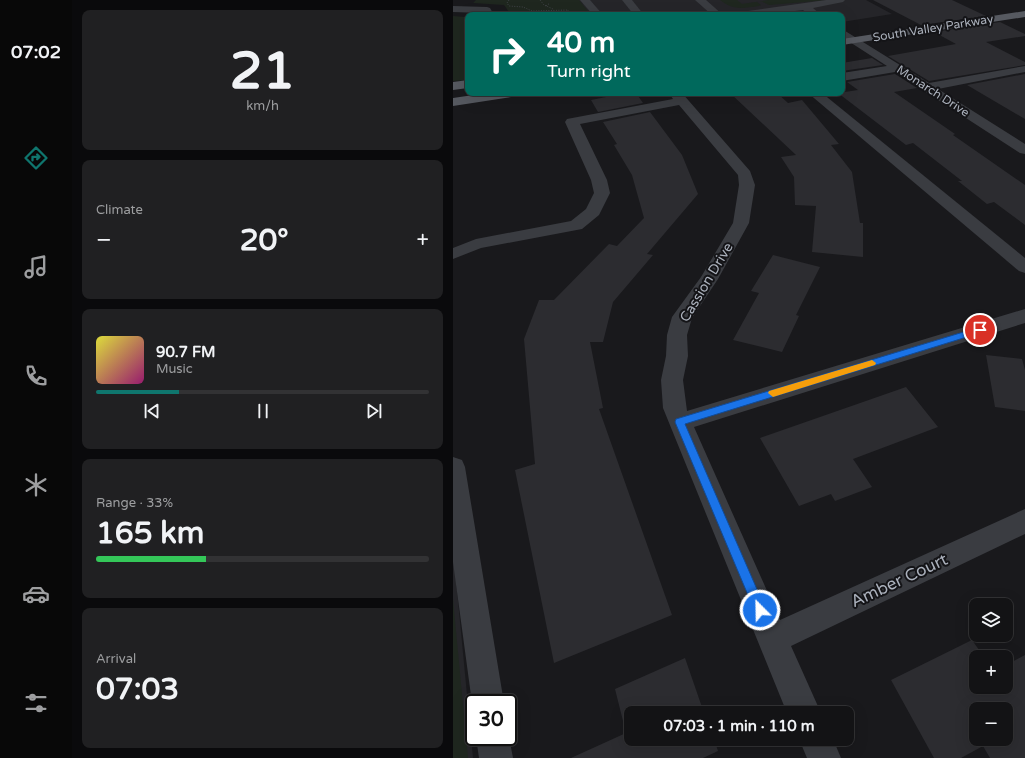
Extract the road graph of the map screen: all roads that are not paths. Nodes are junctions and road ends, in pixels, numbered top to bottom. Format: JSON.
{"nodes":[{"id":1,"x":585,"y":0,"type":"edge"},
{"id":2,"x":627,"y":0,"type":"edge"},
{"id":3,"x":700,"y":0,"type":"edge"},
{"id":4,"x":840,"y":0,"type":"edge"},
{"id":5,"x":809,"y":6,"type":"junction"},
{"id":6,"x":453,"y":9,"type":"edge"},
{"id":7,"x":488,"y":12,"type":"edge"},
{"id":8,"x":595,"y":12,"type":"edge"},
{"id":9,"x":637,"y":12,"type":"edge"},
{"id":10,"x":714,"y":12,"type":"edge"},
{"id":11,"x":764,"y":12,"type":"edge"},
{"id":12,"x":811,"y":12,"type":"edge"},
{"id":13,"x":1025,"y":14,"type":"edge"},
{"id":14,"x":857,"y":27,"type":"dead end"},
{"id":15,"x":845,"y":29,"type":"edge"},
{"id":16,"x":848,"y":41,"type":"edge"},
{"id":17,"x":896,"y":68,"type":"junction"},
{"id":18,"x":1023,"y":71,"type":"edge"},
{"id":19,"x":845,"y":76,"type":"edge"},
{"id":20,"x":465,"y":84,"type":"edge"},
{"id":21,"x":453,"y":86,"type":"edge"},
{"id":22,"x":927,"y":87,"type":"junction"},
{"id":23,"x":492,"y":96,"type":"edge"},
{"id":24,"x":818,"y":96,"type":"edge"},
{"id":25,"x":679,"y":97,"type":"edge"},
{"id":26,"x":453,"y":102,"type":"edge"},
{"id":27,"x":1025,"y":150,"type":"edge"},
{"id":28,"x":453,"y":254,"type":"edge"},
{"id":29,"x":1025,"y":267,"type":"edge"},
{"id":30,"x":1025,"y":316,"type":"edge"},
{"id":31,"x":679,"y":422,"type":"junction"},
{"id":32,"x":453,"y":466,"type":"edge"},
{"id":33,"x":1025,"y":521,"type":"edge"},
{"id":34,"x":772,"y":639,"type":"junction"},
{"id":35,"x":487,"y":694,"type":"edge"},
{"id":36,"x":801,"y":706,"type":"edge"},
{"id":37,"x":494,"y":746,"type":"edge"},
{"id":38,"x":819,"y":746,"type":"edge"},
{"id":39,"x":496,"y":758,"type":"edge"},
{"id":40,"x":824,"y":758,"type":"edge"}],
"edges":[{"from":1,"to":8,"type":"street"},
{"from":2,"to":9,"type":"street"},
{"from":3,"to":10,"type":"street"},
{"from":4,"to":5,"type":"street"},
{"from":5,"to":11,"type":"street"},
{"from":5,"to":12,"type":"street"},
{"from":6,"to":7,"type":"street"},
{"from":13,"to":16,"type":"main road","name":"South Valley Parkway"},
{"from":14,"to":15,"type":"main road","name":"South Valley Parkway"},
{"from":16,"to":17,"type":"street","name":"Monarch Drive"},
{"from":17,"to":19,"type":"street"},
{"from":17,"to":22,"type":"street","name":"Monarch Drive"},
{"from":18,"to":22,"type":"street"},
{"from":20,"to":21,"type":"main road"},
{"from":22,"to":27,"type":"street","name":"Monarch Drive"},
{"from":23,"to":26,"type":"main road"},
{"from":24,"to":29,"type":"street"},
{"from":25,"to":28,"type":"street"},
{"from":25,"to":31,"type":"street","name":"Cassion Drive"},
{"from":30,"to":31,"type":"street"},
{"from":31,"to":34,"type":"street","name":"Cassion Drive"},
{"from":32,"to":35,"type":"street"},
{"from":33,"to":34,"type":"street","name":"Amber Court"},
{"from":34,"to":36,"type":"street","name":"Cassion Drive"},
{"from":37,"to":39,"type":"street"},
{"from":38,"to":40,"type":"street"}]}
